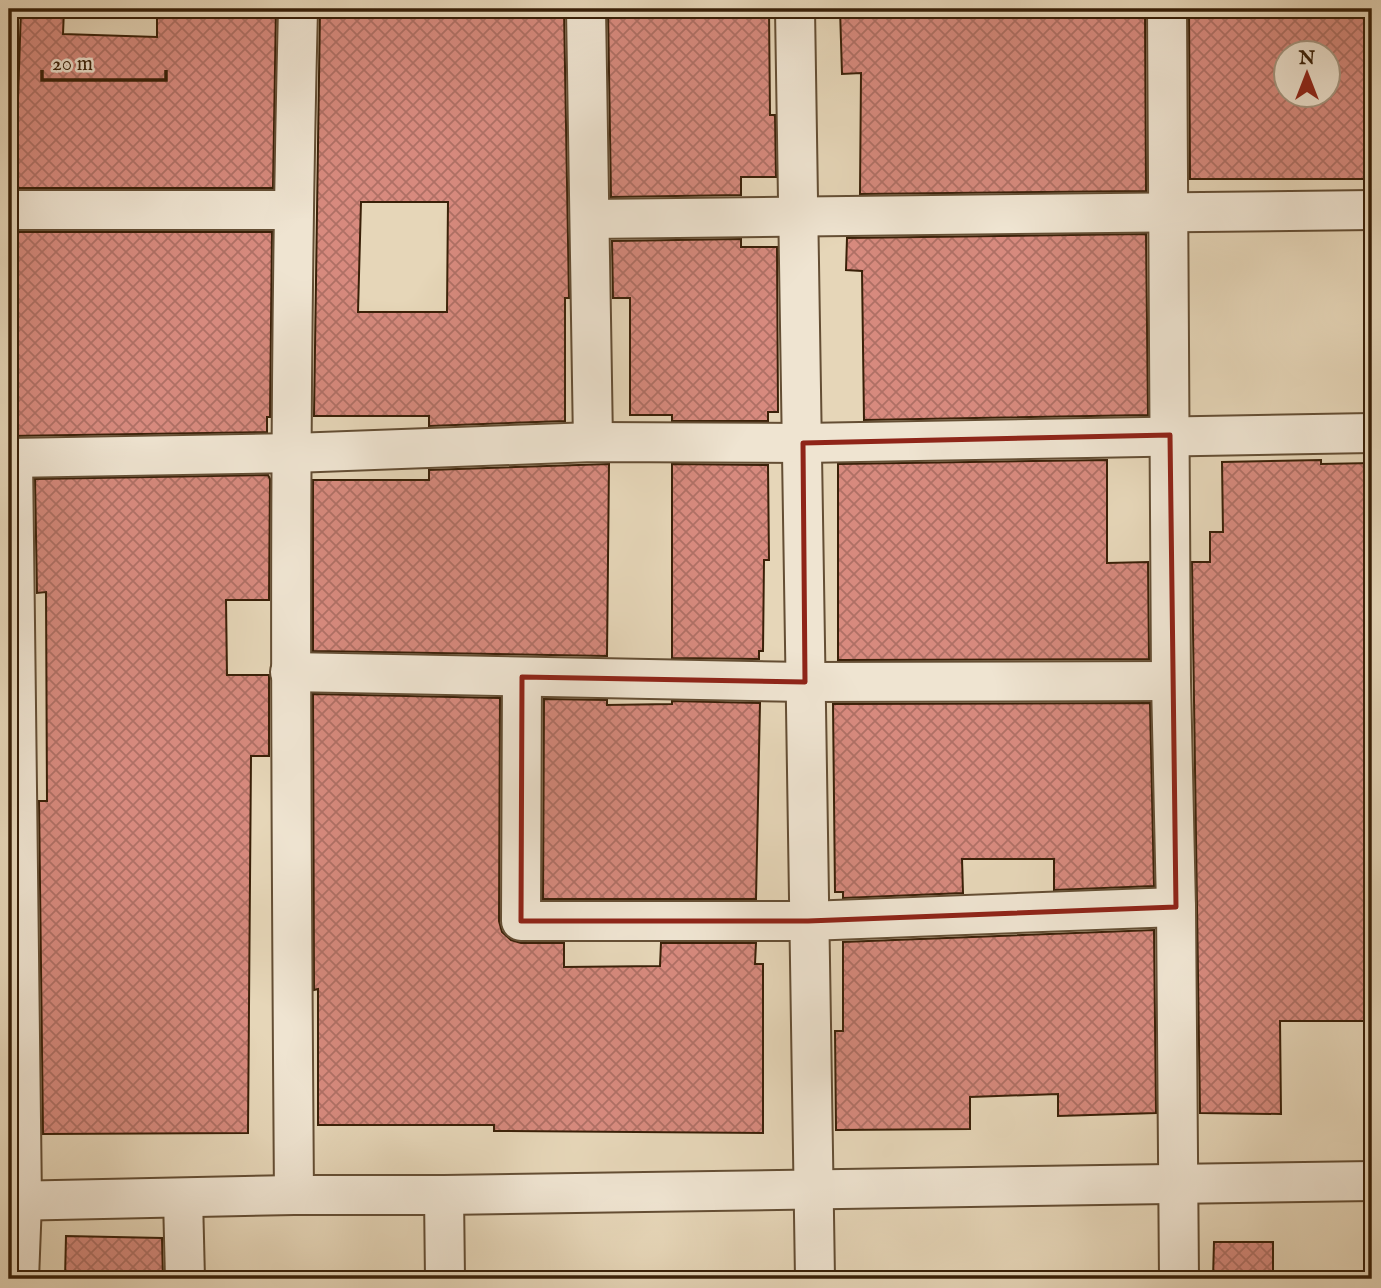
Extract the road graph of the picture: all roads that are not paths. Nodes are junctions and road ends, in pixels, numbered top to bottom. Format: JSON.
{"nodes":[{"id":1,"x":298,"y":9,"type":"edge"},
{"id":2,"x":586,"y":9,"type":"edge"},
{"id":3,"x":794,"y":9,"type":"edge"},
{"id":4,"x":1167,"y":9,"type":"edge"},
{"id":5,"x":9,"y":210,"type":"edge"},
{"id":6,"x":293,"y":210,"type":"junction"},
{"id":7,"x":1372,"y":210,"type":"edge"},
{"id":8,"x":1169,"y":212,"type":"junction"},
{"id":9,"x":798,"y":216,"type":"junction"},
{"id":10,"x":591,"y":219,"type":"junction"},
{"id":11,"x":1372,"y":433,"type":"edge"},
{"id":12,"x":1170,"y":435,"type":"junction"},
{"id":13,"x":593,"y":442,"type":"junction"},
{"id":14,"x":803,"y":443,"type":"junction"},
{"id":15,"x":293,"y":453,"type":"junction"},
{"id":16,"x":11,"y":458,"type":"edge"},
{"id":17,"x":290,"y":672,"type":"junction"},
{"id":18,"x":522,"y":677,"type":"junction"},
{"id":19,"x":1171,"y":681,"type":"junction"},
{"id":20,"x":805,"y":682,"type":"junction"},
{"id":21,"x":1176,"y":907,"type":"junction"},
{"id":22,"x":808,"y":921,"type":"junction"},
{"id":23,"x":1372,"y":1181,"type":"edge"},
{"id":24,"x":1179,"y":1184,"type":"junction"},
{"id":25,"x":812,"y":1190,"type":"junction"},
{"id":26,"x":294,"y":1195,"type":"junction"},
{"id":27,"x":444,"y":1195,"type":"junction"},
{"id":28,"x":183,"y":1198,"type":"junction"},
{"id":29,"x":15,"y":1201,"type":"edge"},
{"id":30,"x":19,"y":1279,"type":"edge"},
{"id":31,"x":185,"y":1279,"type":"edge"},
{"id":32,"x":445,"y":1279,"type":"edge"},
{"id":33,"x":815,"y":1279,"type":"edge"},
{"id":34,"x":1179,"y":1279,"type":"edge"}],
"edges":[{"from":1,"to":6,"type":"street"},
{"from":2,"to":10,"type":"street"},
{"from":3,"to":9,"type":"street"},
{"from":4,"to":8,"type":"street"},
{"from":5,"to":6,"type":"street"},
{"from":6,"to":15,"type":"street"},
{"from":7,"to":8,"type":"street"},
{"from":8,"to":9,"type":"street"},
{"from":8,"to":12,"type":"street"},
{"from":9,"to":10,"type":"street"},
{"from":9,"to":14,"type":"street"},
{"from":10,"to":13,"type":"street"},
{"from":11,"to":12,"type":"street"},
{"from":12,"to":14,"type":"street"},
{"from":12,"to":19,"type":"street"},
{"from":13,"to":14,"type":"street"},
{"from":13,"to":15,"type":"street"},
{"from":14,"to":20,"type":"street"},
{"from":15,"to":16,"type":"street"},
{"from":15,"to":17,"type":"street"},
{"from":16,"to":29,"type":"street"},
{"from":17,"to":18,"type":"street"},
{"from":17,"to":26,"type":"street"},
{"from":18,"to":20,"type":"street"},
{"from":18,"to":22,"type":"street"},
{"from":19,"to":20,"type":"street"},
{"from":19,"to":21,"type":"street"},
{"from":20,"to":22,"type":"street"},
{"from":21,"to":22,"type":"street"},
{"from":21,"to":24,"type":"street"},
{"from":22,"to":25,"type":"street"},
{"from":23,"to":24,"type":"street"},
{"from":24,"to":25,"type":"street"},
{"from":24,"to":34,"type":"street"},
{"from":25,"to":27,"type":"street"},
{"from":25,"to":33,"type":"street"},
{"from":26,"to":27,"type":"street"},
{"from":26,"to":28,"type":"street"},
{"from":27,"to":32,"type":"street"},
{"from":28,"to":29,"type":"street"},
{"from":28,"to":31,"type":"street"},
{"from":29,"to":30,"type":"street"}]}
